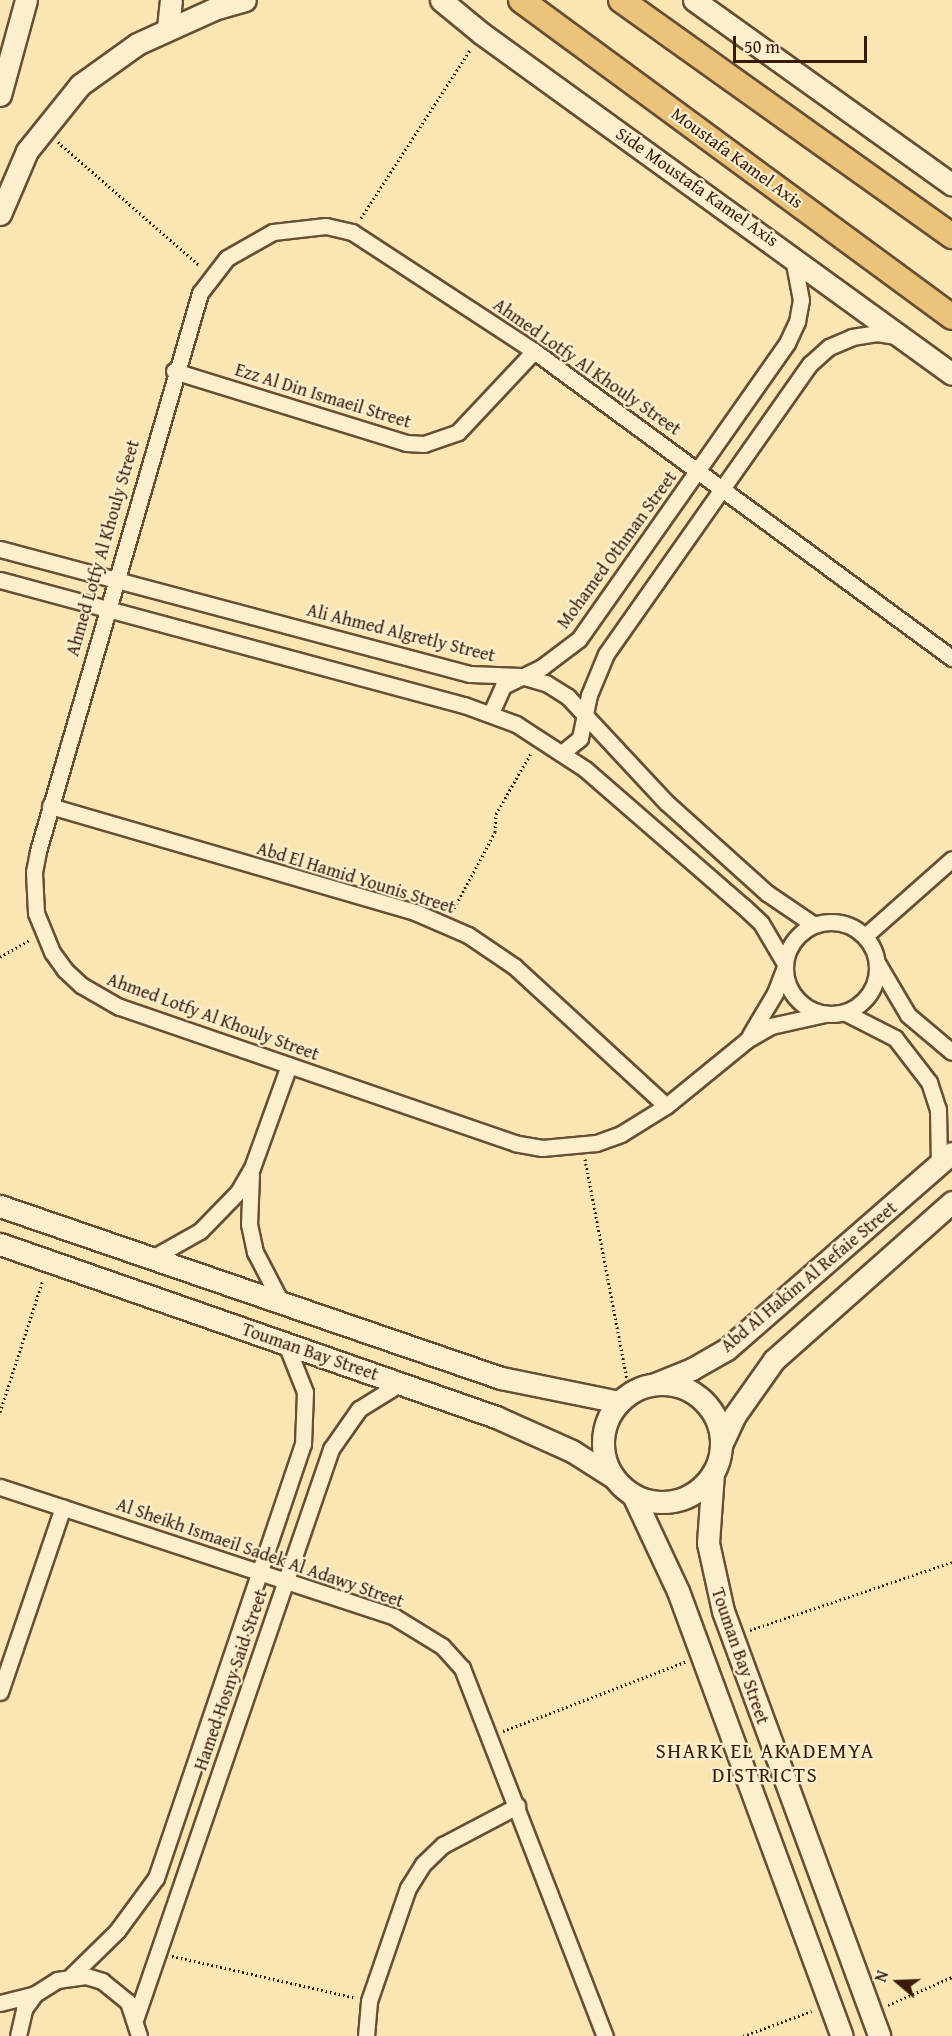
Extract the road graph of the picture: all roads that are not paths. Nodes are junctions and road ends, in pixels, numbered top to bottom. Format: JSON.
{"nodes":[{"id":1,"x":26,"y":0,"type":"edge"},
{"id":2,"x":171,"y":0,"type":"edge"},
{"id":3,"x":245,"y":0,"type":"edge"},
{"id":4,"x":441,"y":0,"type":"edge"},
{"id":5,"x":521,"y":0,"type":"edge"},
{"id":6,"x":621,"y":0,"type":"edge"},
{"id":7,"x":694,"y":0,"type":"edge"},
{"id":8,"x":168,"y":28,"type":"junction"},
{"id":9,"x":0,"y":95,"type":"edge"},
{"id":10,"x":952,"y":185,"type":"edge"},
{"id":11,"x":0,"y":214,"type":"edge"},
{"id":12,"x":952,"y":236,"type":"edge"},
{"id":13,"x":792,"y":255,"type":"junction"},
{"id":14,"x":952,"y":317,"type":"edge"},
{"id":15,"x":902,"y":337,"type":"junction"},
{"id":16,"x":534,"y":351,"type":"junction"},
{"id":17,"x":174,"y":371,"type":"junction"},
{"id":18,"x":952,"y":374,"type":"edge"},
{"id":19,"x":698,"y":470,"type":"junction"},
{"id":20,"x":723,"y":488,"type":"junction"},
{"id":21,"x":0,"y":549,"type":"edge"},
{"id":22,"x":0,"y":580,"type":"edge"},
{"id":23,"x":115,"y":580,"type":"junction"},
{"id":24,"x":106,"y":608,"type":"junction"},
{"id":25,"x":952,"y":658,"type":"edge"},
{"id":26,"x":521,"y":676,"type":"junction"},
{"id":27,"x":491,"y":713,"type":"junction"},
{"id":28,"x":586,"y":716,"type":"junction"},
{"id":29,"x":563,"y":752,"type":"junction"},
{"id":30,"x":50,"y":806,"type":"junction"},
{"id":31,"x":952,"y":859,"type":"edge"},
{"id":32,"x":814,"y":925,"type":"junction"},
{"id":33,"x":865,"y":936,"type":"junction"},
{"id":34,"x":877,"y":963,"type":"junction"},
{"id":35,"x":784,"y":964,"type":"junction"},
{"id":36,"x":846,"y":1012,"type":"junction"},
{"id":37,"x":825,"y":1014,"type":"junction"},
{"id":38,"x":747,"y":1040,"type":"junction"},
{"id":39,"x":952,"y":1052,"type":"edge"},
{"id":40,"x":289,"y":1065,"type":"junction"},
{"id":41,"x":666,"y":1106,"type":"junction"},
{"id":42,"x":945,"y":1159,"type":"edge"},
{"id":43,"x":252,"y":1168,"type":"junction"},
{"id":44,"x":952,"y":1202,"type":"edge"},
{"id":45,"x":0,"y":1206,"type":"edge"},
{"id":46,"x":0,"y":1244,"type":"edge"},
{"id":47,"x":152,"y":1258,"type":"junction"},
{"id":48,"x":281,"y":1302,"type":"junction"},
{"id":49,"x":286,"y":1344,"type":"junction"},
{"id":50,"x":401,"y":1383,"type":"junction"},
{"id":51,"x":655,"y":1384,"type":"junction"},
{"id":52,"x":624,"y":1397,"type":"junction"},
{"id":53,"x":721,"y":1445,"type":"junction"},
{"id":54,"x":713,"y":1473,"type":"junction"},
{"id":55,"x":613,"y":1477,"type":"junction"},
{"id":56,"x":0,"y":1487,"type":"edge"},
{"id":57,"x":633,"y":1495,"type":"junction"},
{"id":58,"x":63,"y":1508,"type":"junction"},
{"id":59,"x":260,"y":1572,"type":"junction"},
{"id":60,"x":286,"y":1581,"type":"junction"},
{"id":61,"x":0,"y":1692,"type":"edge"},
{"id":62,"x":517,"y":1806,"type":"junction"},
{"id":63,"x":69,"y":1977,"type":"junction"},
{"id":64,"x":35,"y":1994,"type":"junction"},
{"id":65,"x":0,"y":2003,"type":"edge"},
{"id":66,"x":136,"y":2017,"type":"junction"},
{"id":67,"x":18,"y":2036,"type":"edge"},
{"id":68,"x":139,"y":2036,"type":"edge"},
{"id":69,"x":366,"y":2036,"type":"edge"},
{"id":70,"x":605,"y":2036,"type":"edge"},
{"id":71,"x":842,"y":2036,"type":"edge"},
{"id":72,"x":879,"y":2036,"type":"edge"}],
"edges":[{"from":1,"to":9,"type":"street"},
{"from":2,"to":8,"type":"street"},
{"from":3,"to":8,"type":"street"},
{"from":4,"to":13,"type":"street","name":"Side Moustafa Kamel Axis"},
{"from":5,"to":14,"type":"main road","name":"Moustafa Kamel Axis"},
{"from":6,"to":12,"type":"main road"},
{"from":7,"to":10,"type":"street"},
{"from":8,"to":11,"type":"street"},
{"from":13,"to":15,"type":"street","name":"Side Moustafa Kamel Axis"},
{"from":13,"to":19,"type":"street","name":"Mohamed Othman Street"},
{"from":15,"to":18,"type":"street","name":"Side Moustafa Kamel Axis"},
{"from":15,"to":20,"type":"street"},
{"from":16,"to":17,"type":"street","name":"Ezz Al Din Ismaeil Street"},
{"from":16,"to":17,"type":"street","name":"Ahmed Lotfy Al Khouly Street"},
{"from":16,"to":19,"type":"street","name":"Ahmed Lotfy Al Khouly Street"},
{"from":17,"to":23,"type":"street","name":"Ahmed Lotfy Al Khouly Street"},
{"from":19,"to":20,"type":"street","name":"Ahmed Lotfy Al Khouly Street"},
{"from":19,"to":26,"type":"street","name":"Mohamed Othman Street"},
{"from":20,"to":25,"type":"street","name":"Ahmed Lotfy Al Khouly Street"},
{"from":20,"to":28,"type":"street"},
{"from":21,"to":23,"type":"street","name":"Ali Ahmed Algretly Street"},
{"from":22,"to":24,"type":"street"},
{"from":23,"to":24,"type":"street","name":"Ahmed Lotfy Al Khouly Street"},
{"from":23,"to":26,"type":"street","name":"Ali Ahmed Algretly Street"},
{"from":24,"to":27,"type":"street"},
{"from":24,"to":30,"type":"street","name":"Ahmed Lotfy Al Khouly Street"},
{"from":26,"to":27,"type":"street","name":"Mohamed Othman Street"},
{"from":26,"to":28,"type":"street","name":"Ali Ahmed Algretly Street"},
{"from":27,"to":29,"type":"street"},
{"from":28,"to":29,"type":"street"},
{"from":28,"to":32,"type":"street","name":"Ali Ahmed Algretly Street"},
{"from":29,"to":35,"type":"street"},
{"from":30,"to":40,"type":"street","name":"Ahmed Lotfy Al Khouly Street"},
{"from":30,"to":41,"type":"street","name":"Abd El Hamid Younis Street"},
{"from":31,"to":33,"type":"street"},
{"from":32,"to":33,"type":"street"},
{"from":32,"to":35,"type":"street"},
{"from":33,"to":34,"type":"street"},
{"from":34,"to":36,"type":"street"},
{"from":34,"to":39,"type":"street"},
{"from":35,"to":37,"type":"street"},
{"from":35,"to":38,"type":"street","name":"Ahmed Lotfy Al Khouly Street"},
{"from":36,"to":37,"type":"street"},
{"from":36,"to":42,"type":"street"},
{"from":37,"to":38,"type":"street","name":"Ahmed Lotfy Al Khouly Street"},
{"from":38,"to":41,"type":"street","name":"Ahmed Lotfy Al Khouly Street"},
{"from":40,"to":41,"type":"street","name":"Ahmed Lotfy Al Khouly Street"},
{"from":40,"to":43,"type":"street"},
{"from":42,"to":51,"type":"street","name":"Abd Al Hakim Al Refaie Street"},
{"from":43,"to":47,"type":"street"},
{"from":43,"to":48,"type":"street"},
{"from":44,"to":53,"type":"street","name":"Abd Al Hakim Al Refaie Street"},
{"from":45,"to":47,"type":"street","name":"Touman Bay Street"},
{"from":46,"to":49,"type":"street","name":"Touman Bay Street"},
{"from":47,"to":48,"type":"street","name":"Touman Bay Street"},
{"from":48,"to":52,"type":"street","name":"Touman Bay Street"},
{"from":49,"to":50,"type":"street","name":"Touman Bay Street"},
{"from":49,"to":59,"type":"street","name":"Hamed Hosny Said Street"},
{"from":50,"to":55,"type":"street","name":"Touman Bay Street"},
{"from":50,"to":60,"type":"street","name":"Hamed Hosny Said Street"},
{"from":51,"to":52,"type":"street"},
{"from":51,"to":53,"type":"street"},
{"from":52,"to":55,"type":"street"},
{"from":53,"to":54,"type":"street"},
{"from":54,"to":57,"type":"street"},
{"from":54,"to":72,"type":"street","name":"Touman Bay Street"},
{"from":55,"to":57,"type":"street"},
{"from":56,"to":58,"type":"street","name":"Al Sheikh Ismaeil Sadek Al Adawy Street"},
{"from":57,"to":71,"type":"street","name":"Touman Bay Street"},
{"from":58,"to":59,"type":"street","name":"Al Sheikh Ismaeil Sadek Al Adawy Street"},
{"from":58,"to":61,"type":"street"},
{"from":59,"to":60,"type":"street","name":"Al Sheikh Ismaeil Sadek Al Adawy Street"},
{"from":59,"to":63,"type":"street","name":"Hamed Hosny Said Street"},
{"from":60,"to":62,"type":"street","name":"Al Sheikh Ismaeil Sadek Al Adawy Street"},
{"from":60,"to":66,"type":"street","name":"Hamed Hosny Said Street"},
{"from":62,"to":69,"type":"street"},
{"from":62,"to":70,"type":"street","name":"Al Sheikh Ismaeil Sadek Al Adawy Street"},
{"from":63,"to":64,"type":"street","name":"Hamed Hosny Said Street"},
{"from":63,"to":66,"type":"street"},
{"from":64,"to":65,"type":"street","name":"Hamed Hosny Said Street"},
{"from":64,"to":67,"type":"street"},
{"from":66,"to":68,"type":"street"}]}
